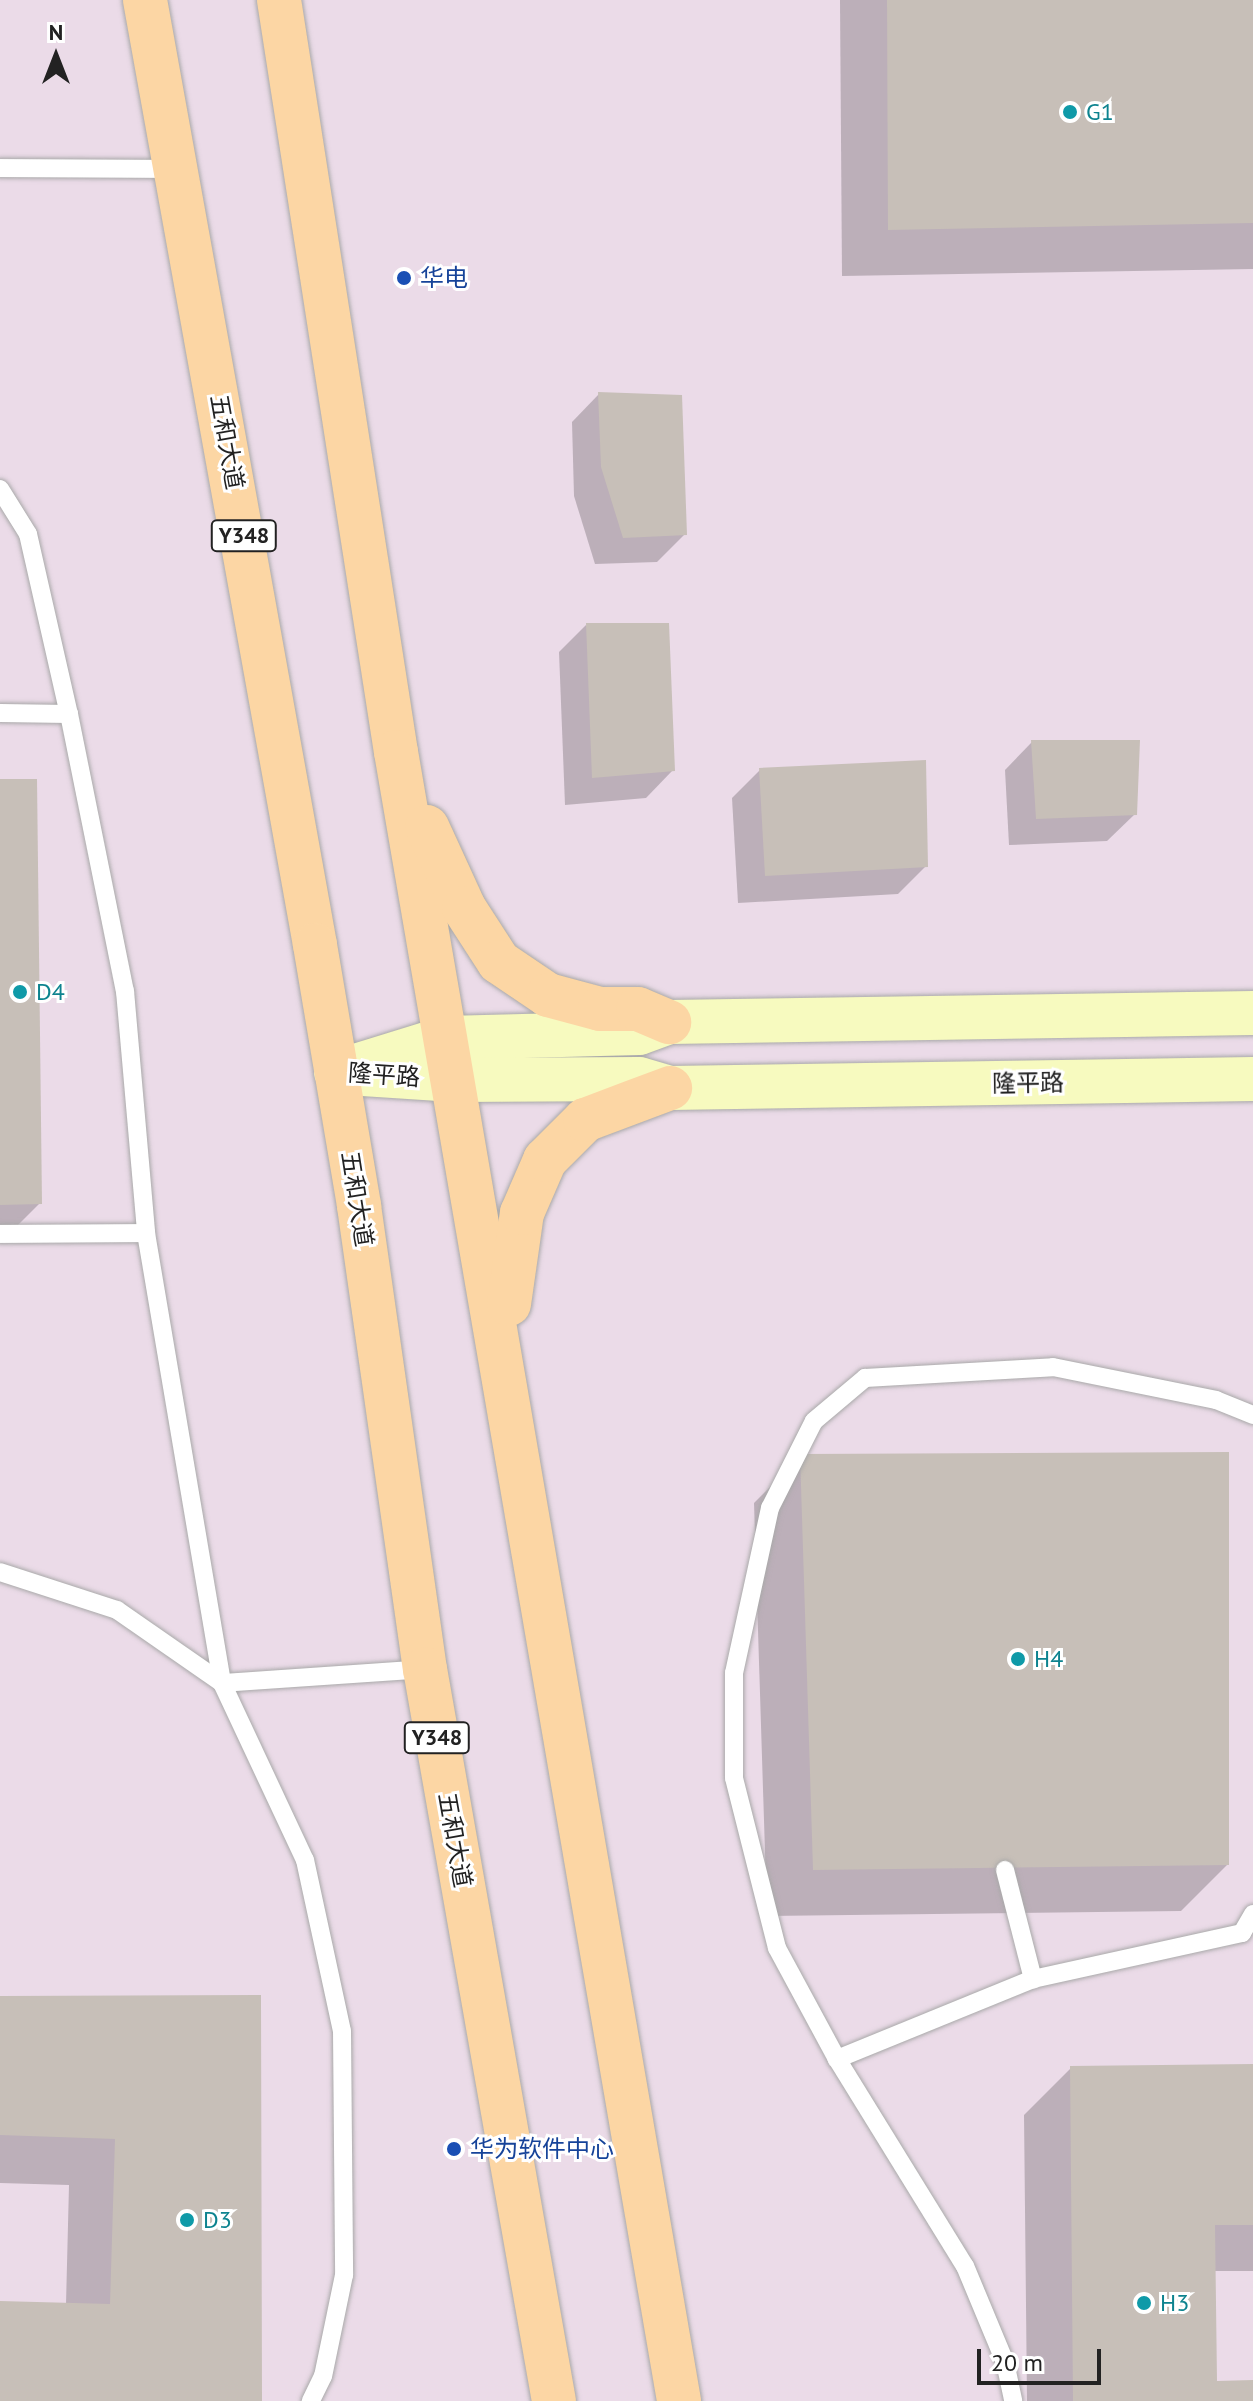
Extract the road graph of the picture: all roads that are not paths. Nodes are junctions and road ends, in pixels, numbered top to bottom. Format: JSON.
{"nodes":[{"id":1,"x":145,"y":0,"type":"edge"},
{"id":2,"x":279,"y":0,"type":"edge"},
{"id":3,"x":0,"y":168,"type":"edge"},
{"id":4,"x":177,"y":169,"type":"junction"},
{"id":5,"x":0,"y":489,"type":"edge"},
{"id":6,"x":0,"y":713,"type":"edge"},
{"id":7,"x":69,"y":714,"type":"junction"},
{"id":8,"x":396,"y":752,"type":"junction"},
{"id":9,"x":1253,"y":1013,"type":"edge"},
{"id":10,"x":669,"y":1022,"type":"junction"},
{"id":11,"x":446,"y":1038,"type":"junction"},
{"id":12,"x":336,"y":1072,"type":"junction"},
{"id":13,"x":1253,"y":1079,"type":"edge"},
{"id":14,"x":455,"y":1080,"type":"junction"},
{"id":15,"x":670,"y":1088,"type":"junction"},
{"id":16,"x":146,"y":1233,"type":"junction"},
{"id":17,"x":0,"y":1234,"type":"edge"},
{"id":18,"x":504,"y":1367,"type":"junction"},
{"id":19,"x":1253,"y":1415,"type":"edge"},
{"id":20,"x":0,"y":1572,"type":"edge"},
{"id":21,"x":425,"y":1669,"type":"junction"},
{"id":22,"x":222,"y":1683,"type":"junction"},
{"id":23,"x":1005,"y":1870,"type":"dead end"},
{"id":24,"x":1253,"y":1914,"type":"edge"},
{"id":25,"x":1033,"y":1979,"type":"junction"},
{"id":26,"x":837,"y":2059,"type":"junction"},
{"id":27,"x":311,"y":2401,"type":"edge"},
{"id":28,"x":554,"y":2401,"type":"edge"},
{"id":29,"x":679,"y":2401,"type":"edge"},
{"id":30,"x":1013,"y":2401,"type":"edge"}],
"edges":[{"from":1,"to":4,"type":"main road","name":"五和大道","number":"Y348"},
{"from":2,"to":8,"type":"main road"},
{"from":3,"to":4,"type":"lane"},
{"from":4,"to":12,"type":"main road","name":"五和大道","number":"Y348"},
{"from":5,"to":7,"type":"lane"},
{"from":6,"to":7,"type":"lane"},
{"from":7,"to":16,"type":"lane"},
{"from":8,"to":10,"type":"main road"},
{"from":8,"to":11,"type":"main road"},
{"from":9,"to":10,"type":"main road","name":"隆平路"},
{"from":10,"to":11,"type":"main road","name":"隆平路"},
{"from":11,"to":12,"type":"main road","name":"隆平路"},
{"from":11,"to":14,"type":"main road"},
{"from":12,"to":14,"type":"main road","name":"隆平路"},
{"from":12,"to":21,"type":"main road","name":"五和大道","number":"Y348"},
{"from":13,"to":15,"type":"main road","name":"隆平路"},
{"from":14,"to":15,"type":"main road","name":"隆平路"},
{"from":14,"to":18,"type":"main road"},
{"from":15,"to":18,"type":"main road"},
{"from":16,"to":17,"type":"lane"},
{"from":16,"to":22,"type":"lane"},
{"from":18,"to":29,"type":"main road"},
{"from":19,"to":26,"type":"lane"},
{"from":20,"to":22,"type":"lane"},
{"from":21,"to":22,"type":"lane"},
{"from":21,"to":28,"type":"main road","name":"五和大道","number":"Y348"},
{"from":22,"to":27,"type":"lane"},
{"from":23,"to":25,"type":"lane"},
{"from":24,"to":25,"type":"lane"},
{"from":25,"to":26,"type":"lane"},
{"from":26,"to":30,"type":"lane"}]}
